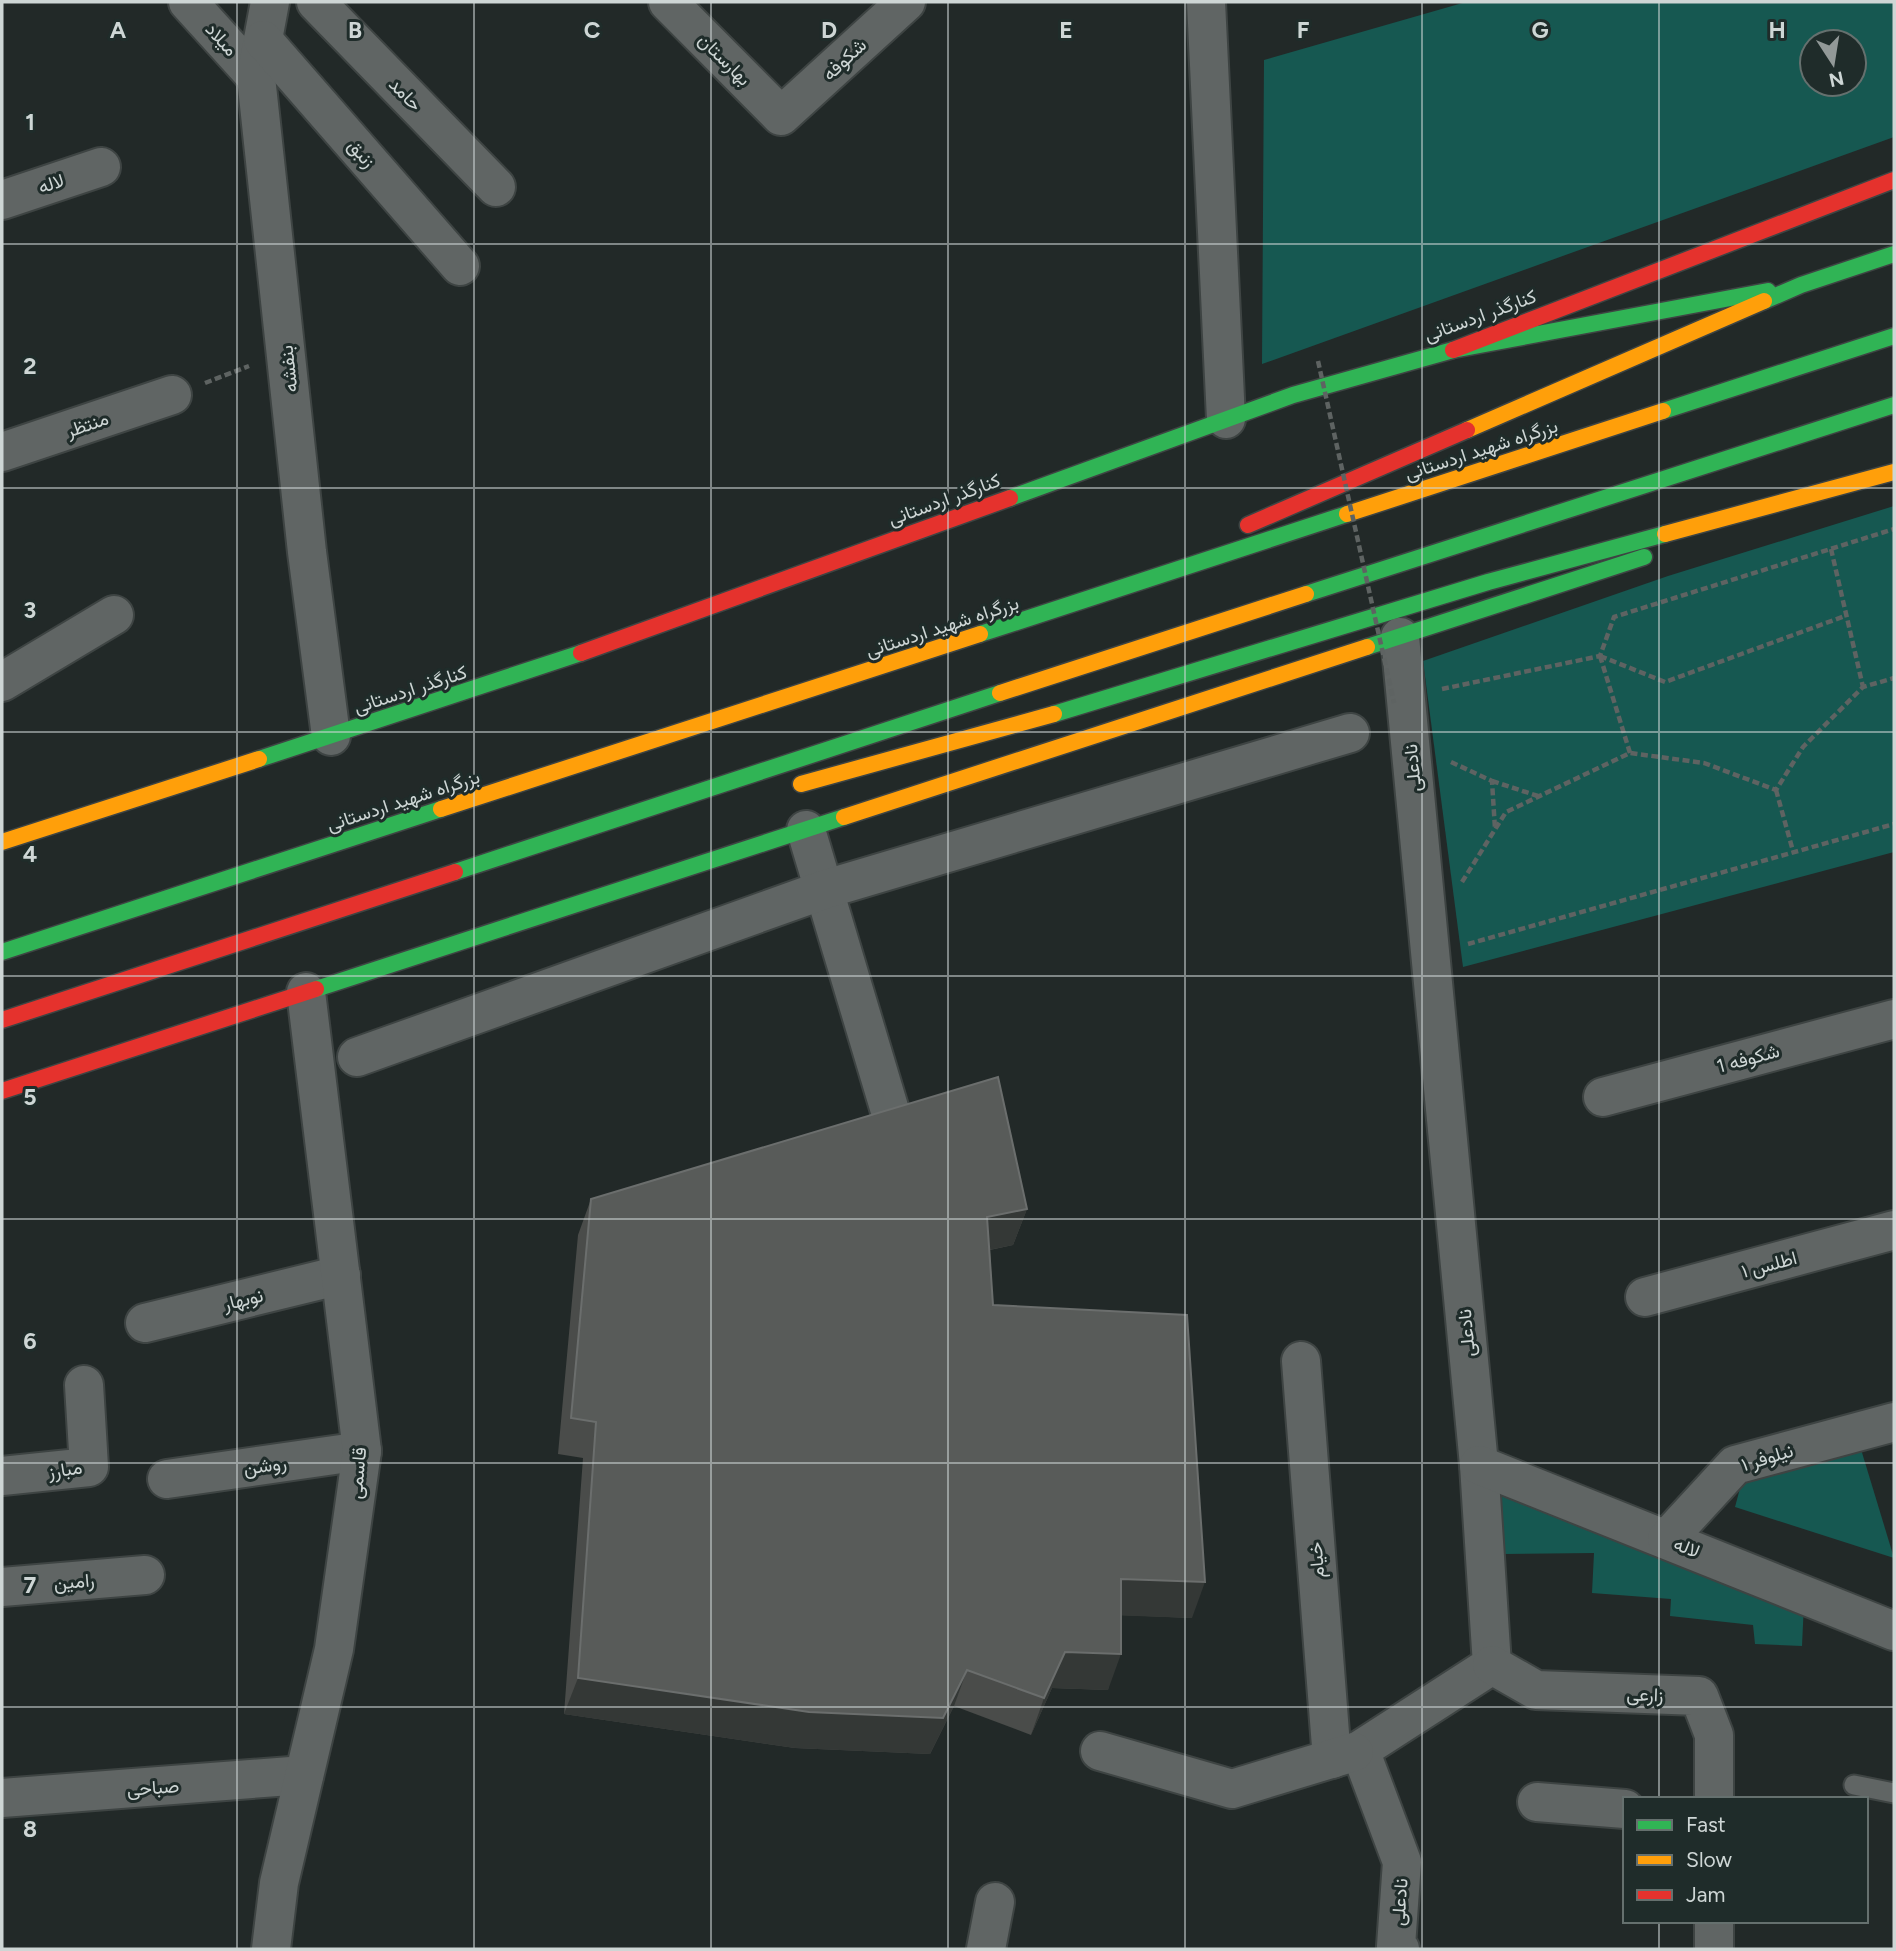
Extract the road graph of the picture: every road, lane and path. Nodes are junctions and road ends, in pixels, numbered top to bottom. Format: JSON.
{"nodes":[{"id":1,"x":188,"y":2,"type":"edge"},
{"id":2,"x":270,"y":2,"type":"edge"},
{"id":3,"x":316,"y":2,"type":"edge"},
{"id":4,"x":668,"y":2,"type":"edge"},
{"id":5,"x":906,"y":2,"type":"edge"},
{"id":6,"x":1206,"y":2,"type":"edge"},
{"id":7,"x":260,"y":59,"type":"junction"},
{"id":8,"x":781,"y":116,"type":"joint"},
{"id":9,"x":101,"y":167,"type":"dead end"},
{"id":10,"x":1894,"y":180,"type":"edge"},
{"id":11,"x":496,"y":187,"type":"dead end"},
{"id":12,"x":2,"y":200,"type":"edge"},
{"id":13,"x":1894,"y":254,"type":"edge"},
{"id":14,"x":460,"y":266,"type":"dead end"},
{"id":15,"x":1801,"y":285,"type":"junction"},
{"id":16,"x":1894,"y":336,"type":"edge"},
{"id":17,"x":1453,"y":350,"type":"junction"},
{"id":18,"x":286,"y":352,"type":"junction"},
{"id":19,"x":1318,"y":360,"type":"dead end"},
{"id":20,"x":172,"y":395,"type":"joint"},
{"id":21,"x":1894,"y":405,"type":"edge"},
{"id":22,"x":1226,"y":419,"type":"junction"},
{"id":23,"x":2,"y":452,"type":"edge"},
{"id":24,"x":1894,"y":474,"type":"edge"},
{"id":25,"x":1894,"y":529,"type":"edge"},
{"id":26,"x":1230,"y":532,"type":"dead end"},
{"id":27,"x":1205,"y":543,"type":"dead end"},
{"id":28,"x":1831,"y":549,"type":"junction"},
{"id":29,"x":114,"y":615,"type":"dead end"},
{"id":30,"x":1845,"y":616,"type":"junction"},
{"id":31,"x":1027,"y":620,"type":"junction"},
{"id":32,"x":1400,"y":637,"type":"junction"},
{"id":33,"x":1601,"y":656,"type":"junction"},
{"id":34,"x":1894,"y":678,"type":"edge"},
{"id":35,"x":2,"y":682,"type":"edge"},
{"id":36,"x":1863,"y":687,"type":"junction"},
{"id":37,"x":1433,"y":691,"type":"dead end"},
{"id":38,"x":1394,"y":703,"type":"dead end"},
{"id":39,"x":1350,"y":733,"type":"dead end"},
{"id":40,"x":331,"y":736,"type":"junction"},
{"id":41,"x":1630,"y":753,"type":"junction"},
{"id":42,"x":1446,"y":772,"type":"dead end"},
{"id":43,"x":1492,"y":782,"type":"junction"},
{"id":44,"x":778,"y":790,"type":"dead end"},
{"id":45,"x":1776,"y":790,"type":"junction"},
{"id":46,"x":1538,"y":796,"type":"junction"},
{"id":47,"x":659,"y":822,"type":"dead end"},
{"id":48,"x":1894,"y":824,"type":"edge"},
{"id":49,"x":806,"y":830,"type":"junction"},
{"id":50,"x":1495,"y":830,"type":"junction"},
{"id":51,"x":2,"y":842,"type":"edge"},
{"id":52,"x":1793,"y":851,"type":"junction"},
{"id":53,"x":1461,"y":868,"type":"dead end"},
{"id":54,"x":1463,"y":882,"type":"junction"},
{"id":55,"x":826,"y":889,"type":"junction"},
{"id":56,"x":1424,"y":891,"type":"junction"},
{"id":57,"x":1464,"y":894,"type":"dead end"},
{"id":58,"x":326,"y":913,"type":"junction"},
{"id":59,"x":1467,"y":932,"type":"dead end"},
{"id":60,"x":2,"y":951,"type":"edge"},
{"id":61,"x":306,"y":992,"type":"junction"},
{"id":62,"x":1894,"y":1019,"type":"edge"},
{"id":63,"x":2,"y":1020,"type":"edge"},
{"id":64,"x":357,"y":1056,"type":"dead end"},
{"id":65,"x":2,"y":1091,"type":"edge"},
{"id":66,"x":1603,"y":1097,"type":"dead end"},
{"id":67,"x":899,"y":1141,"type":"edge"},
{"id":68,"x":1894,"y":1230,"type":"edge"},
{"id":69,"x":341,"y":1275,"type":"junction"},
{"id":70,"x":1645,"y":1297,"type":"dead end"},
{"id":71,"x":145,"y":1323,"type":"dead end"},
{"id":72,"x":1301,"y":1361,"type":"dead end"},
{"id":73,"x":84,"y":1385,"type":"dead end"},
{"id":74,"x":1894,"y":1422,"type":"edge"},
{"id":75,"x":362,"y":1451,"type":"junction"},
{"id":76,"x":1479,"y":1465,"type":"junction"},
{"id":77,"x":2,"y":1476,"type":"edge"},
{"id":78,"x":167,"y":1479,"type":"dead end"},
{"id":79,"x":1667,"y":1539,"type":"junction"},
{"id":80,"x":145,"y":1574,"type":"dead end"},
{"id":81,"x":2,"y":1587,"type":"edge"},
{"id":82,"x":1894,"y":1631,"type":"edge"},
{"id":83,"x":1492,"y":1665,"type":"junction"},
{"id":84,"x":1100,"y":1751,"type":"dead end"},
{"id":85,"x":1346,"y":1754,"type":"junction"},
{"id":86,"x":304,"y":1775,"type":"junction"},
{"id":87,"x":1854,"y":1784,"type":"dead end"},
{"id":88,"x":1894,"y":1793,"type":"edge"},
{"id":89,"x":1714,"y":1797,"type":"edge"},
{"id":90,"x":2,"y":1798,"type":"edge"},
{"id":91,"x":1537,"y":1802,"type":"dead end"},
{"id":92,"x":1623,"y":1809,"type":"edge"},
{"id":93,"x":995,"y":1902,"type":"dead end"},
{"id":94,"x":1714,"y":1923,"type":"edge"},
{"id":95,"x":271,"y":1949,"type":"edge"},
{"id":96,"x":986,"y":1949,"type":"edge"},
{"id":97,"x":1400,"y":1949,"type":"edge"},
{"id":98,"x":1714,"y":1949,"type":"edge"}],
"edges":[{"from":1,"to":7,"type":"street","name":"میلاد"},
{"from":2,"to":7,"type":"street","name":"بنفشه"},
{"from":3,"to":11,"type":"street","name":"حامد"},
{"from":4,"to":8,"type":"street","name":"بهارستان"},
{"from":5,"to":8,"type":"street","name":"شکوفه"},
{"from":6,"to":22,"type":"street"},
{"from":7,"to":14,"type":"street","name":"زنبق"},
{"from":7,"to":18,"type":"street","name":"بنفشه"},
{"from":9,"to":12,"type":"street","name":"لاله"},
{"from":10,"to":17,"type":"main road","name":"کنارگذر اردستانی"},
{"from":13,"to":15,"type":"main road"},
{"from":15,"to":17,"type":"main road"},
{"from":15,"to":26,"type":"main road"},
{"from":16,"to":31,"type":"main road","name":"بزرگراه شهید اردستانی"},
{"from":17,"to":22,"type":"main road","name":"کنارگذر اردستانی"},
{"from":18,"to":20,"type":"path"},
{"from":18,"to":40,"type":"street","name":"بنفشه"},
{"from":19,"to":38,"type":"path","bridge":true},
{"from":20,"to":23,"type":"street","name":"منتظر"},
{"from":21,"to":58,"type":"main road"},
{"from":22,"to":40,"type":"main road","name":"کنارگذر اردستانی"},
{"from":24,"to":32,"type":"main road"},
{"from":24,"to":44,"type":"main road"},
{"from":25,"to":28,"type":"path"},
{"from":27,"to":31,"type":"main road"},
{"from":28,"to":30,"type":"path"},
{"from":28,"to":33,"type":"path"},
{"from":29,"to":35,"type":"street"},
{"from":30,"to":33,"type":"path"},
{"from":30,"to":36,"type":"path"},
{"from":31,"to":60,"type":"main road","name":"بزرگراه شهید اردستانی"},
{"from":32,"to":49,"type":"main road"},
{"from":32,"to":56,"type":"street","name":"نادعلی"},
{"from":33,"to":37,"type":"path"},
{"from":33,"to":41,"type":"path"},
{"from":34,"to":36,"type":"path"},
{"from":36,"to":45,"type":"path"},
{"from":39,"to":55,"type":"street"},
{"from":40,"to":51,"type":"main road","name":"کنارگذر اردستانی"},
{"from":41,"to":45,"type":"path"},
{"from":41,"to":46,"type":"path"},
{"from":42,"to":43,"type":"path"},
{"from":43,"to":46,"type":"path"},
{"from":43,"to":50,"type":"path"},
{"from":45,"to":52,"type":"path"},
{"from":46,"to":50,"type":"path"},
{"from":47,"to":58,"type":"main road"},
{"from":48,"to":52,"type":"path"},
{"from":49,"to":55,"type":"street"},
{"from":49,"to":61,"type":"main road"},
{"from":50,"to":54,"type":"path"},
{"from":52,"to":59,"type":"path"},
{"from":53,"to":54,"type":"path"},
{"from":54,"to":56,"type":"path"},
{"from":54,"to":57,"type":"path"},
{"from":55,"to":64,"type":"street"},
{"from":55,"to":67,"type":"street"},
{"from":56,"to":76,"type":"street","name":"نادعلی"},
{"from":58,"to":63,"type":"main road"},
{"from":61,"to":65,"type":"main road"},
{"from":61,"to":69,"type":"street","name":"قاسمی"},
{"from":62,"to":66,"type":"street","name":"شکوفه 1"},
{"from":68,"to":70,"type":"street","name":"اطلس ۱"},
{"from":69,"to":71,"type":"street","name":"نوبهار"},
{"from":69,"to":75,"type":"street","name":"قاسمی"},
{"from":72,"to":85,"type":"street","name":"خیام"},
{"from":73,"to":77,"type":"street","name":"مبارز"},
{"from":74,"to":79,"type":"street","name":"نیلوفر ۱"},
{"from":75,"to":78,"type":"street","name":"روشن"},
{"from":75,"to":86,"type":"street","name":"قاسمی"},
{"from":76,"to":79,"type":"street","name":"لاله"},
{"from":76,"to":83,"type":"street","name":"نادعلی"},
{"from":79,"to":82,"type":"street","name":"لاله"},
{"from":80,"to":81,"type":"street","name":"رامین"},
{"from":83,"to":85,"type":"street"},
{"from":83,"to":89,"type":"street","name":"زارعی"},
{"from":84,"to":85,"type":"street"},
{"from":85,"to":97,"type":"street","name":"نادعلی"},
{"from":86,"to":90,"type":"street","name":"صباحی"},
{"from":86,"to":95,"type":"street","name":"قاسمی"},
{"from":87,"to":88,"type":"lane"},
{"from":91,"to":92,"type":"street"},
{"from":93,"to":96,"type":"street"},
{"from":94,"to":98,"type":"street"}]}
